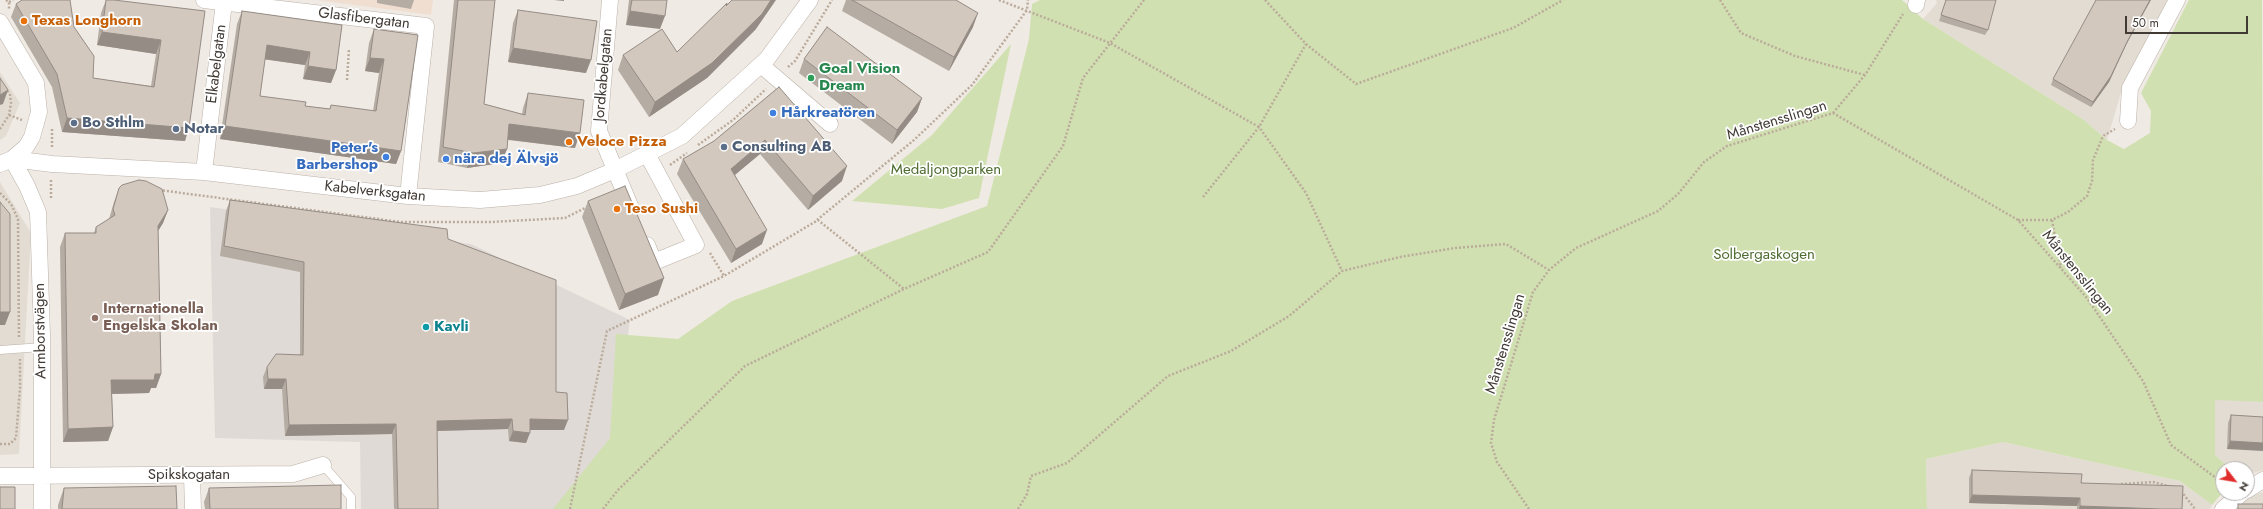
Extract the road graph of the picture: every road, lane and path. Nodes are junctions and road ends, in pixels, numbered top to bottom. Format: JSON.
{"nodes":[{"id":1,"x":13,"y":0,"type":"edge"},
{"id":2,"x":204,"y":0,"type":"edge"},
{"id":3,"x":610,"y":0,"type":"edge"},
{"id":4,"x":810,"y":0,"type":"edge"},
{"id":5,"x":832,"y":0,"type":"edge"},
{"id":6,"x":999,"y":0,"type":"edge"},
{"id":7,"x":1028,"y":0,"type":"edge"},
{"id":8,"x":1144,"y":0,"type":"edge"},
{"id":9,"x":1265,"y":0,"type":"edge"},
{"id":10,"x":1563,"y":0,"type":"edge"},
{"id":11,"x":1720,"y":0,"type":"edge"},
{"id":12,"x":2177,"y":0,"type":"edge"},
{"id":13,"x":9,"y":2,"type":"dead end"},
{"id":14,"x":224,"y":2,"type":"junction"},
{"id":15,"x":1916,"y":3,"type":"edge"},
{"id":16,"x":1027,"y":10,"type":"junction"},
{"id":17,"x":0,"y":22,"type":"edge"},
{"id":18,"x":1110,"y":43,"type":"junction"},
{"id":19,"x":1306,"y":44,"type":"junction"},
{"id":20,"x":349,"y":49,"type":"dead end"},
{"id":21,"x":761,"y":65,"type":"junction"},
{"id":22,"x":1865,"y":75,"type":"junction"},
{"id":23,"x":777,"y":78,"type":"junction"},
{"id":24,"x":347,"y":80,"type":"dead end"},
{"id":25,"x":3,"y":84,"type":"edge"},
{"id":26,"x":1833,"y":113,"type":"junction"},
{"id":27,"x":2128,"y":120,"type":"joint"},
{"id":28,"x":830,"y":124,"type":"dead end"},
{"id":29,"x":1259,"y":127,"type":"junction"},
{"id":30,"x":0,"y":129,"type":"edge"},
{"id":31,"x":647,"y":154,"type":"junction"},
{"id":32,"x":6,"y":161,"type":"edge"},
{"id":33,"x":615,"y":170,"type":"junction"},
{"id":34,"x":204,"y":172,"type":"junction"},
{"id":35,"x":658,"y":173,"type":"junction"},
{"id":36,"x":152,"y":189,"type":"edge"},
{"id":37,"x":0,"y":193,"type":"edge"},
{"id":38,"x":408,"y":196,"type":"junction"},
{"id":39,"x":1203,"y":197,"type":"dead end"},
{"id":40,"x":591,"y":206,"type":"edge"},
{"id":41,"x":817,"y":220,"type":"junction"},
{"id":42,"x":2018,"y":220,"type":"junction"},
{"id":43,"x":2052,"y":220,"type":"junction"},
{"id":44,"x":2061,"y":269,"type":"junction"},
{"id":45,"x":1549,"y":270,"type":"junction"},
{"id":46,"x":1342,"y":271,"type":"junction"},
{"id":47,"x":904,"y":289,"type":"junction"},
{"id":48,"x":42,"y":347,"type":"junction"},
{"id":49,"x":20,"y":349,"type":"junction"},
{"id":50,"x":0,"y":350,"type":"edge"},
{"id":51,"x":0,"y":444,"type":"edge"},
{"id":52,"x":323,"y":465,"type":"joint"},
{"id":53,"x":43,"y":475,"type":"junction"},
{"id":54,"x":0,"y":476,"type":"edge"},
{"id":55,"x":192,"y":476,"type":"junction"},
{"id":56,"x":2215,"y":477,"type":"edge"},
{"id":57,"x":2115,"y":484,"type":"edge"},
{"id":58,"x":2232,"y":501,"type":"edge"},
{"id":59,"x":42,"y":509,"type":"edge"},
{"id":60,"x":193,"y":509,"type":"edge"},
{"id":61,"x":351,"y":509,"type":"edge"},
{"id":62,"x":570,"y":509,"type":"edge"},
{"id":63,"x":603,"y":509,"type":"edge"},
{"id":64,"x":1018,"y":509,"type":"edge"},
{"id":65,"x":1529,"y":509,"type":"edge"},
{"id":66,"x":2195,"y":509,"type":"edge"},
{"id":67,"x":2223,"y":509,"type":"edge"}],
"edges":[{"from":1,"to":13,"type":"path"},
{"from":2,"to":14,"type":"street","name":"Glasfibergatan"},
{"from":3,"to":33,"type":"street","name":"Jordkabelgatan"},
{"from":4,"to":21,"type":"street","name":"Kabelverksgatan"},
{"from":5,"to":23,"type":"path"},
{"from":6,"to":16,"type":"path"},
{"from":7,"to":16,"type":"path"},
{"from":8,"to":18,"type":"path"},
{"from":9,"to":19,"type":"path"},
{"from":10,"to":19,"type":"path"},
{"from":11,"to":22,"type":"path"},
{"from":12,"to":27,"type":"street"},
{"from":14,"to":34,"type":"street","name":"Elkabelgatan"},
{"from":14,"to":38,"type":"street","name":"Glasfibergatan"},
{"from":15,"to":22,"type":"path"},
{"from":16,"to":18,"type":"path"},
{"from":16,"to":41,"type":"path"},
{"from":17,"to":32,"type":"street"},
{"from":18,"to":29,"type":"path"},
{"from":18,"to":47,"type":"path"},
{"from":19,"to":29,"type":"path"},
{"from":20,"to":24,"type":"path"},
{"from":21,"to":23,"type":"street"},
{"from":21,"to":31,"type":"street","name":"Kabelverksgatan"},
{"from":22,"to":26,"type":"path"},
{"from":23,"to":28,"type":"street"},
{"from":23,"to":35,"type":"path"},
{"from":25,"to":30,"type":"path"},
{"from":26,"to":42,"type":"path","name":"Månstensslingan"},
{"from":26,"to":45,"type":"path","name":"Månstensslingan"},
{"from":27,"to":43,"type":"path"},
{"from":29,"to":39,"type":"path"},
{"from":29,"to":46,"type":"path"},
{"from":31,"to":33,"type":"street","name":"Kabelverksgatan"},
{"from":31,"to":35,"type":"street"},
{"from":32,"to":34,"type":"street","name":"Kabelverksgatan"},
{"from":32,"to":48,"type":"street","name":"Armborstvägen"},
{"from":33,"to":35,"type":"street"},
{"from":33,"to":38,"type":"street","name":"Kabelverksgatan"},
{"from":34,"to":38,"type":"street","name":"Kabelverksgatan"},
{"from":36,"to":40,"type":"path"},
{"from":37,"to":49,"type":"path"},
{"from":41,"to":47,"type":"path"},
{"from":41,"to":62,"type":"path"},
{"from":42,"to":43,"type":"path"},
{"from":42,"to":44,"type":"path","name":"Månstensslingan"},
{"from":43,"to":44,"type":"path"},
{"from":44,"to":56,"type":"path","name":"Månstensslingan"},
{"from":45,"to":46,"type":"path"},
{"from":45,"to":65,"type":"path","name":"Månstensslingan"},
{"from":46,"to":64,"type":"path"},
{"from":47,"to":63,"type":"path"},
{"from":48,"to":49,"type":"lane"},
{"from":48,"to":53,"type":"street","name":"Armborstvägen"},
{"from":49,"to":50,"type":"lane"},
{"from":49,"to":51,"type":"path"},
{"from":52,"to":55,"type":"street","name":"Spikskogatan"},
{"from":52,"to":61,"type":"lane","name":"Spikskogatan"},
{"from":53,"to":54,"type":"street","name":"Spikskogatan"},
{"from":53,"to":55,"type":"street","name":"Spikskogatan"},
{"from":53,"to":59,"type":"street","name":"Armborstvägen"},
{"from":55,"to":60,"type":"street"},
{"from":57,"to":66,"type":"path"},
{"from":58,"to":67,"type":"street"}]}
